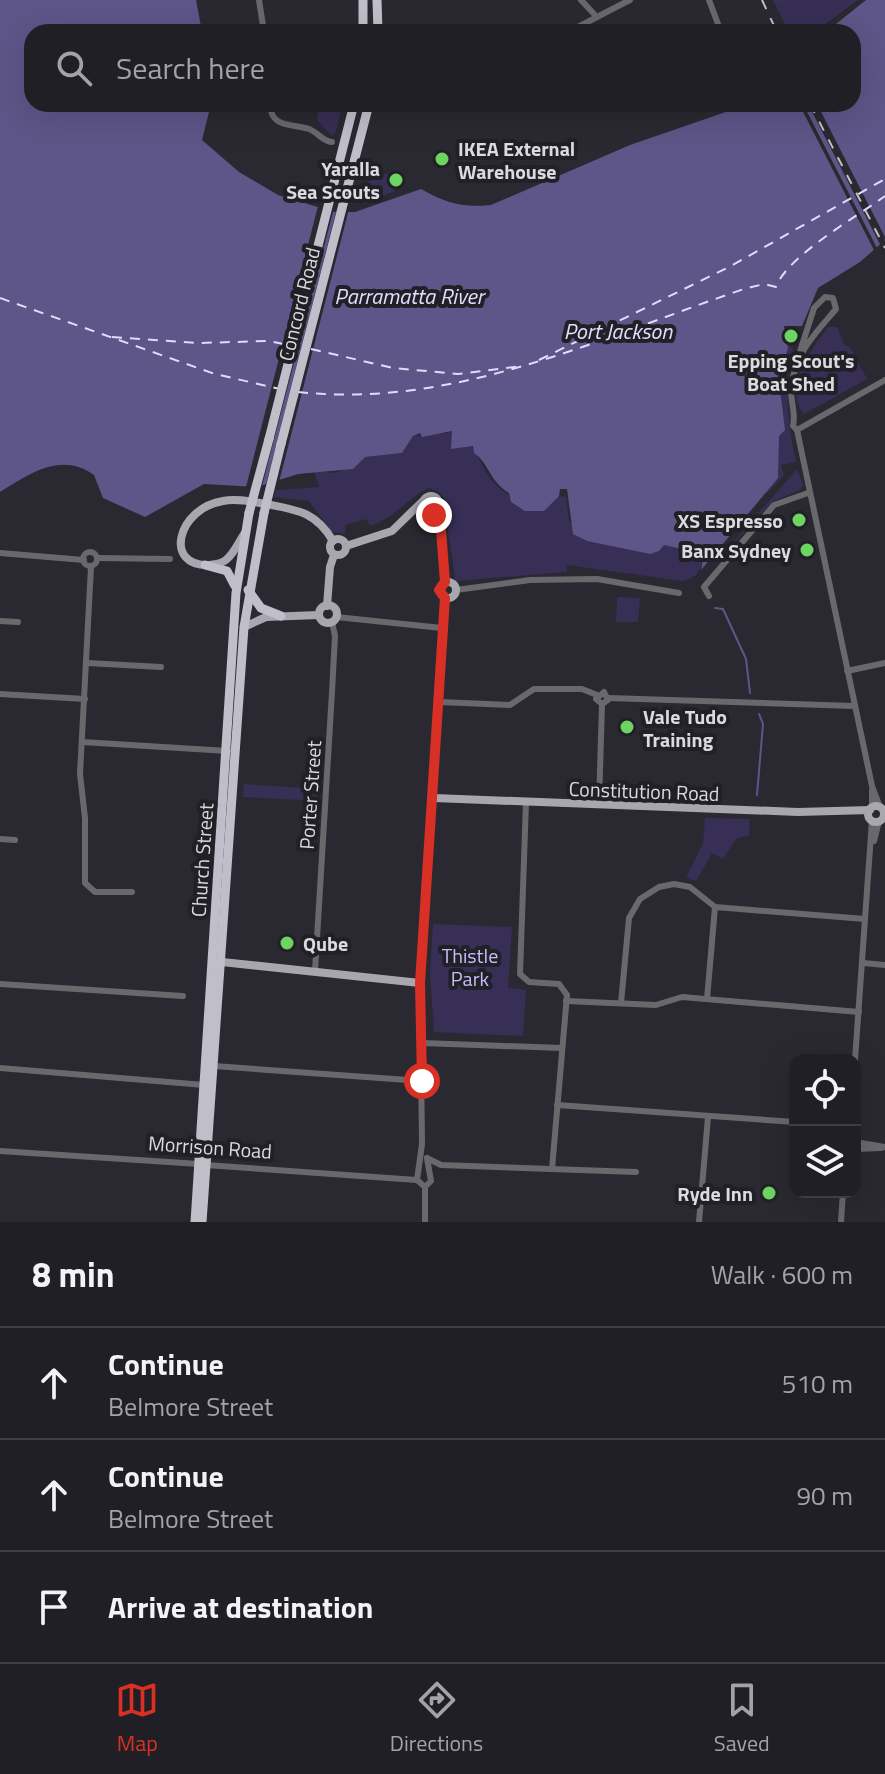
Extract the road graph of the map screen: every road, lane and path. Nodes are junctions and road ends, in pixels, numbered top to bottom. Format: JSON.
{"nodes":[{"id":1,"x":259,"y":0,"type":"edge"},
{"id":2,"x":363,"y":0,"type":"edge"},
{"id":3,"x":377,"y":0,"type":"edge"},
{"id":4,"x":581,"y":0,"type":"edge"},
{"id":5,"x":630,"y":0,"type":"edge"},
{"id":6,"x":709,"y":0,"type":"edge"},
{"id":7,"x":594,"y":14,"type":"junction"},
{"id":8,"x":263,"y":24,"type":"edge"},
{"id":9,"x":363,"y":24,"type":"edge"},
{"id":10,"x":378,"y":24,"type":"edge"},
{"id":11,"x":580,"y":24,"type":"edge"},
{"id":12,"x":718,"y":24,"type":"edge"},
{"id":13,"x":271,"y":112,"type":"edge"},
{"id":14,"x":352,"y":112,"type":"edge"},
{"id":15,"x":367,"y":112,"type":"edge"},
{"id":16,"x":345,"y":140,"type":"junction"},
{"id":17,"x":332,"y":142,"type":"joint"},
{"id":18,"x":797,"y":361,"type":"junction"},
{"id":19,"x":885,"y":380,"type":"edge"},
{"id":20,"x":796,"y":419,"type":"junction"},
{"id":21,"x":804,"y":423,"type":"junction"},
{"id":22,"x":797,"y":430,"type":"junction"},
{"id":23,"x":808,"y":493,"type":"junction"},
{"id":24,"x":426,"y":498,"type":"junction"},
{"id":25,"x":439,"y":504,"type":"junction"},
{"id":26,"x":429,"y":511,"type":"junction"},
{"id":27,"x":249,"y":513,"type":"joint"},
{"id":28,"x":264,"y":513,"type":"joint"},
{"id":29,"x":410,"y":514,"type":"junction"},
{"id":30,"x":440,"y":525,"type":"junction"},
{"id":31,"x":245,"y":533,"type":"junction"},
{"id":32,"x":333,"y":541,"type":"junction"},
{"id":33,"x":346,"y":546,"type":"junction"},
{"id":34,"x":0,"y":553,"type":"edge"},
{"id":35,"x":334,"y":555,"type":"junction"},
{"id":36,"x":97,"y":558,"type":"junction"},
{"id":37,"x":170,"y":559,"type":"dead end"},
{"id":38,"x":84,"y":560,"type":"junction"},
{"id":39,"x":205,"y":565,"type":"junction"},
{"id":40,"x":91,"y":567,"type":"junction"},
{"id":41,"x":445,"y":582,"type":"junction"},
{"id":42,"x":694,"y":587,"type":"dead end"},
{"id":43,"x":704,"y":587,"type":"junction"},
{"id":44,"x":248,"y":590,"type":"junction"},
{"id":45,"x":456,"y":590,"type":"junction"},
{"id":46,"x":236,"y":593,"type":"junction"},
{"id":47,"x":679,"y":593,"type":"dead end"},
{"id":48,"x":709,"y":596,"type":"dead end"},
{"id":49,"x":445,"y":598,"type":"junction"},
{"id":50,"x":327,"y":606,"type":"junction"},
{"id":51,"x":319,"y":615,"type":"junction"},
{"id":52,"x":281,"y":616,"type":"junction"},
{"id":53,"x":334,"y":620,"type":"junction"},
{"id":54,"x":0,"y":621,"type":"edge"},
{"id":55,"x":18,"y":622,"type":"dead end"},
{"id":56,"x":244,"y":627,"type":"junction"},
{"id":57,"x":442,"y":628,"type":"junction"},
{"id":58,"x":87,"y":663,"type":"junction"},
{"id":59,"x":885,"y":663,"type":"edge"},
{"id":60,"x":161,"y":667,"type":"dead end"},
{"id":61,"x":847,"y":671,"type":"junction"},
{"id":62,"x":0,"y":694,"type":"edge"},
{"id":63,"x":597,"y":695,"type":"junction"},
{"id":64,"x":608,"y":698,"type":"junction"},
{"id":65,"x":85,"y":699,"type":"junction"},
{"id":66,"x":440,"y":702,"type":"junction"},
{"id":67,"x":602,"y":704,"type":"junction"},
{"id":68,"x":854,"y":706,"type":"junction"},
{"id":69,"x":82,"y":742,"type":"junction"},
{"id":70,"x":228,"y":751,"type":"junction"},
{"id":71,"x":434,"y":798,"type":"junction"},
{"id":72,"x":526,"y":802,"type":"junction"},
{"id":73,"x":599,"y":805,"type":"junction"},
{"id":74,"x":878,"y":813,"type":"edge"},
{"id":75,"x":0,"y":839,"type":"edge"},
{"id":76,"x":15,"y":840,"type":"dead end"},
{"id":77,"x":132,"y":892,"type":"dead end"},
{"id":78,"x":715,"y":907,"type":"junction"},
{"id":79,"x":865,"y":919,"type":"junction"},
{"id":80,"x":217,"y":961,"type":"junction"},
{"id":81,"x":863,"y":963,"type":"junction"},
{"id":82,"x":885,"y":965,"type":"edge"},
{"id":83,"x":315,"y":971,"type":"junction"},
{"id":84,"x":420,"y":983,"type":"junction"},
{"id":85,"x":0,"y":984,"type":"edge"},
{"id":86,"x":183,"y":996,"type":"dead end"},
{"id":87,"x":707,"y":999,"type":"junction"},
{"id":88,"x":566,"y":1001,"type":"junction"},
{"id":89,"x":621,"y":1003,"type":"junction"},
{"id":90,"x":859,"y":1012,"type":"junction"},
{"id":91,"x":422,"y":1043,"type":"junction"},
{"id":92,"x":562,"y":1048,"type":"junction"},
{"id":93,"x":856,"y":1054,"type":"edge"},
{"id":94,"x":214,"y":1066,"type":"junction"},
{"id":95,"x":0,"y":1068,"type":"edge"},
{"id":96,"x":422,"y":1081,"type":"junction"},
{"id":97,"x":204,"y":1085,"type":"junction"},
{"id":98,"x":557,"y":1105,"type":"junction"},
{"id":99,"x":708,"y":1117,"type":"junction"},
{"id":100,"x":789,"y":1122,"type":"edge"},
{"id":101,"x":861,"y":1143,"type":"edge"},
{"id":102,"x":422,"y":1144,"type":"junction"},
{"id":103,"x":885,"y":1147,"type":"edge"},
{"id":104,"x":861,"y":1149,"type":"edge"},
{"id":105,"x":0,"y":1151,"type":"edge"},
{"id":106,"x":202,"y":1165,"type":"junction"},
{"id":107,"x":441,"y":1165,"type":"junction"},
{"id":108,"x":429,"y":1168,"type":"junction"},
{"id":109,"x":552,"y":1169,"type":"junction"},
{"id":110,"x":636,"y":1172,"type":"dead end"},
{"id":111,"x":419,"y":1178,"type":"junction"},
{"id":112,"x":425,"y":1187,"type":"junction"},
{"id":113,"x":843,"y":1198,"type":"edge"},
{"id":114,"x":197,"y":1222,"type":"edge"},
{"id":115,"x":425,"y":1222,"type":"edge"},
{"id":116,"x":699,"y":1222,"type":"edge"},
{"id":117,"x":841,"y":1222,"type":"edge"}],
"edges":[{"from":1,"to":8,"type":"street"},
{"from":2,"to":9,"type":"highway"},
{"from":3,"to":10,"type":"highway"},
{"from":4,"to":7,"type":"street"},
{"from":5,"to":7,"type":"street"},
{"from":6,"to":12,"type":"street"},
{"from":7,"to":11,"type":"street"},
{"from":13,"to":17,"type":"street"},
{"from":14,"to":16,"type":"highway","name":"Concord Road"},
{"from":15,"to":28,"type":"highway","name":"Concord Road","bridge":true},
{"from":16,"to":17,"type":"highway"},
{"from":16,"to":27,"type":"highway","name":"Concord Road","bridge":true},
{"from":18,"to":18,"type":"street"},
{"from":18,"to":20,"type":"street"},
{"from":19,"to":21,"type":"street"},
{"from":20,"to":21,"type":"street"},
{"from":20,"to":22,"type":"street"},
{"from":21,"to":22,"type":"street"},
{"from":22,"to":23,"type":"street"},
{"from":23,"to":43,"type":"street"},
{"from":23,"to":61,"type":"street"},
{"from":24,"to":25,"type":"main road"},
{"from":24,"to":26,"type":"main road"},
{"from":24,"to":29,"type":"main road"},
{"from":25,"to":26,"type":"main road"},
{"from":25,"to":30,"type":"main road"},
{"from":26,"to":29,"type":"main road"},
{"from":26,"to":30,"type":"main road"},
{"from":27,"to":31,"type":"highway","name":"Church Street"},
{"from":28,"to":44,"type":"highway","name":"Church Street"},
{"from":29,"to":33,"type":"main road"},
{"from":30,"to":41,"type":"main road"},
{"from":31,"to":39,"type":"main road"},
{"from":31,"to":46,"type":"highway","name":"Church Street"},
{"from":32,"to":33,"type":"main road"},
{"from":32,"to":35,"type":"main road"},
{"from":32,"to":39,"type":"main road"},
{"from":33,"to":35,"type":"main road"},
{"from":34,"to":38,"type":"street"},
{"from":35,"to":50,"type":"main road"},
{"from":36,"to":37,"type":"street"},
{"from":36,"to":38,"type":"street"},
{"from":36,"to":40,"type":"street"},
{"from":38,"to":40,"type":"street"},
{"from":39,"to":46,"type":"highway"},
{"from":40,"to":58,"type":"street"},
{"from":41,"to":45,"type":"main road"},
{"from":41,"to":49,"type":"main road"},
{"from":42,"to":43,"type":"street"},
{"from":43,"to":48,"type":"street"},
{"from":44,"to":52,"type":"highway"},
{"from":44,"to":56,"type":"highway","name":"Church Street"},
{"from":45,"to":47,"type":"street"},
{"from":45,"to":49,"type":"main road"},
{"from":46,"to":70,"type":"highway","name":"Church Street"},
{"from":49,"to":57,"type":"main road"},
{"from":50,"to":51,"type":"main road"},
{"from":50,"to":53,"type":"main road"},
{"from":51,"to":52,"type":"main road"},
{"from":51,"to":53,"type":"main road"},
{"from":52,"to":56,"type":"main road"},
{"from":53,"to":57,"type":"street"},
{"from":53,"to":83,"type":"street","name":"Porter Street"},
{"from":54,"to":55,"type":"street"},
{"from":56,"to":80,"type":"highway","name":"Church Street"},
{"from":57,"to":66,"type":"main road"},
{"from":58,"to":60,"type":"street"},
{"from":58,"to":65,"type":"street"},
{"from":59,"to":61,"type":"street"},
{"from":61,"to":68,"type":"street"},
{"from":62,"to":65,"type":"street"},
{"from":63,"to":64,"type":"street"},
{"from":63,"to":66,"type":"street"},
{"from":63,"to":67,"type":"street"},
{"from":64,"to":67,"type":"street"},
{"from":64,"to":68,"type":"street"},
{"from":65,"to":69,"type":"street"},
{"from":66,"to":71,"type":"main road"},
{"from":67,"to":73,"type":"street"},
{"from":68,"to":74,"type":"street"},
{"from":69,"to":70,"type":"street"},
{"from":69,"to":77,"type":"street"},
{"from":70,"to":80,"type":"highway","name":"Church Street"},
{"from":71,"to":72,"type":"main road","name":"Constitution Road"},
{"from":71,"to":84,"type":"main road"},
{"from":72,"to":73,"type":"main road","name":"Constitution Road"},
{"from":72,"to":88,"type":"street"},
{"from":73,"to":74,"type":"main road","name":"Constitution Road"},
{"from":74,"to":79,"type":"street"},
{"from":75,"to":76,"type":"street"},
{"from":78,"to":79,"type":"street"},
{"from":78,"to":87,"type":"street"},
{"from":78,"to":89,"type":"street"},
{"from":79,"to":81,"type":"street"},
{"from":80,"to":83,"type":"main road"},
{"from":80,"to":94,"type":"highway","name":"Church Street"},
{"from":80,"to":97,"type":"highway","name":"Church Street"},
{"from":81,"to":82,"type":"street"},
{"from":81,"to":90,"type":"street"},
{"from":83,"to":84,"type":"main road"},
{"from":84,"to":91,"type":"street"},
{"from":85,"to":86,"type":"street"},
{"from":87,"to":89,"type":"street"},
{"from":87,"to":90,"type":"street"},
{"from":88,"to":89,"type":"street"},
{"from":88,"to":92,"type":"street"},
{"from":90,"to":93,"type":"street"},
{"from":91,"to":92,"type":"street"},
{"from":91,"to":96,"type":"street"},
{"from":92,"to":98,"type":"street"},
{"from":94,"to":96,"type":"street"},
{"from":94,"to":106,"type":"highway","name":"Church Street"},
{"from":95,"to":97,"type":"street"},
{"from":96,"to":102,"type":"street"},
{"from":97,"to":106,"type":"highway","name":"Church Street"},
{"from":98,"to":99,"type":"street"},
{"from":98,"to":109,"type":"street"},
{"from":99,"to":100,"type":"street"},
{"from":99,"to":116,"type":"street"},
{"from":101,"to":103,"type":"street"},
{"from":102,"to":108,"type":"street"},
{"from":102,"to":111,"type":"street"},
{"from":103,"to":104,"type":"street"},
{"from":105,"to":106,"type":"street","name":"Morrison Road"},
{"from":106,"to":111,"type":"street","name":"Morrison Road"},
{"from":106,"to":114,"type":"highway","name":"Church Street"},
{"from":107,"to":108,"type":"street"},
{"from":107,"to":108,"type":"street","name":"Morrison Road"},
{"from":107,"to":109,"type":"street"},
{"from":108,"to":111,"type":"street","name":"Morrison Road"},
{"from":108,"to":112,"type":"street"},
{"from":109,"to":110,"type":"street"},
{"from":111,"to":112,"type":"street"},
{"from":112,"to":115,"type":"street"},
{"from":113,"to":117,"type":"street"}]}
